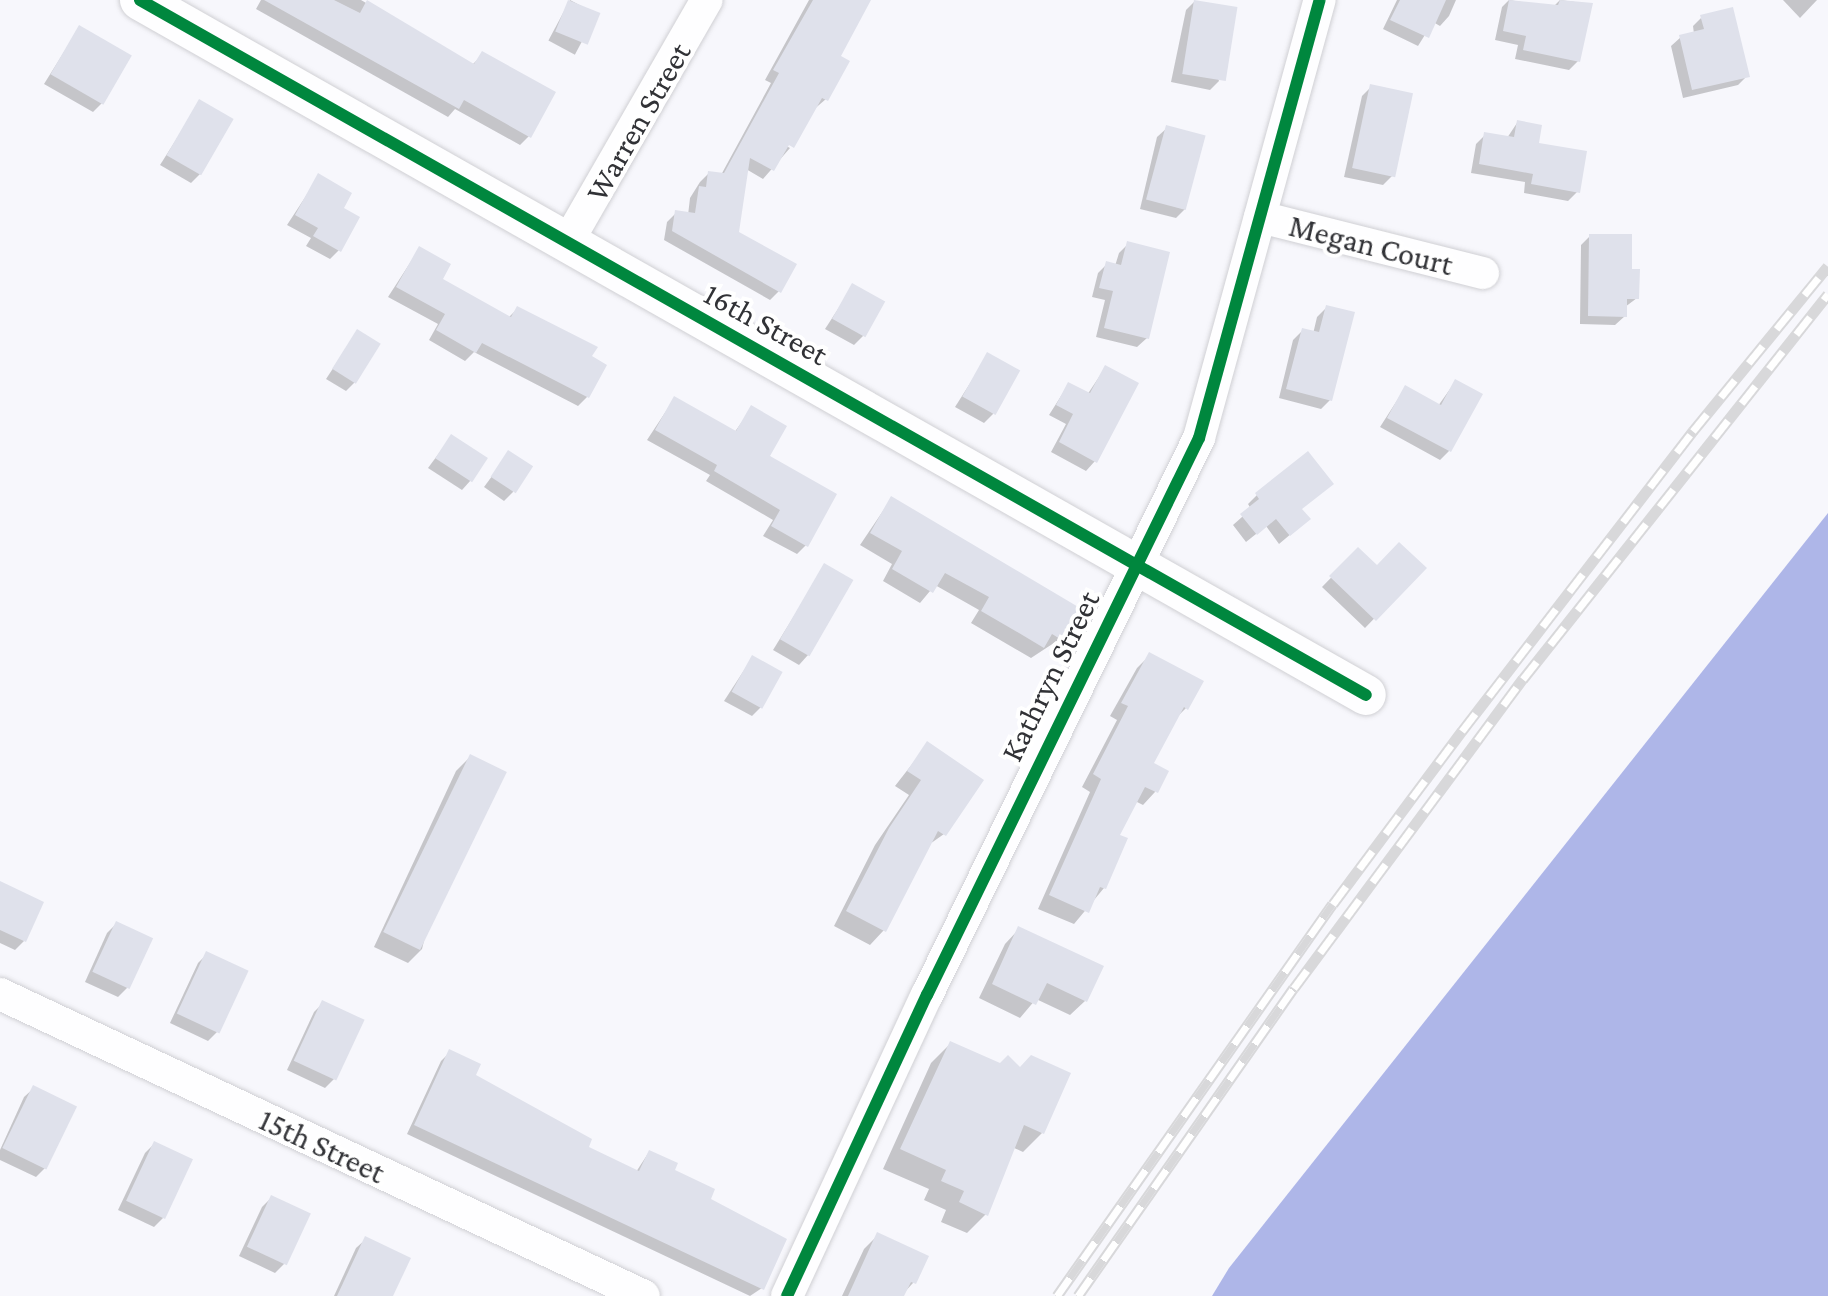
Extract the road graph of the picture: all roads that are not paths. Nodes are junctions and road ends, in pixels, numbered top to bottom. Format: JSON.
{"nodes":[{"id":1,"x":140,"y":0,"type":"edge"},
{"id":2,"x":707,"y":0,"type":"edge"},
{"id":3,"x":1320,"y":0,"type":"edge"},
{"id":4,"x":1260,"y":217,"type":"junction"},
{"id":5,"x":567,"y":243,"type":"junction"},
{"id":6,"x":1483,"y":273,"type":"dead end"},
{"id":7,"x":1134,"y":563,"type":"junction"},
{"id":8,"x":1366,"y":695,"type":"dead end"},
{"id":9,"x":0,"y":994,"type":"edge"},
{"id":10,"x":644,"y":1296,"type":"edge"},
{"id":11,"x":786,"y":1296,"type":"edge"}],
"edges":[{"from":1,"to":5,"type":"street","name":"16th Street"},
{"from":2,"to":5,"type":"street","name":"Warren Street"},
{"from":3,"to":4,"type":"street","name":"Kathryn Street"},
{"from":4,"to":6,"type":"street","name":"Megan Court"},
{"from":4,"to":7,"type":"street","name":"Kathryn Street"},
{"from":5,"to":7,"type":"street","name":"16th Street"},
{"from":7,"to":8,"type":"street","name":"16th Street"},
{"from":7,"to":11,"type":"street","name":"Kathryn Street"},
{"from":9,"to":10,"type":"street","name":"15th Street"}]}
